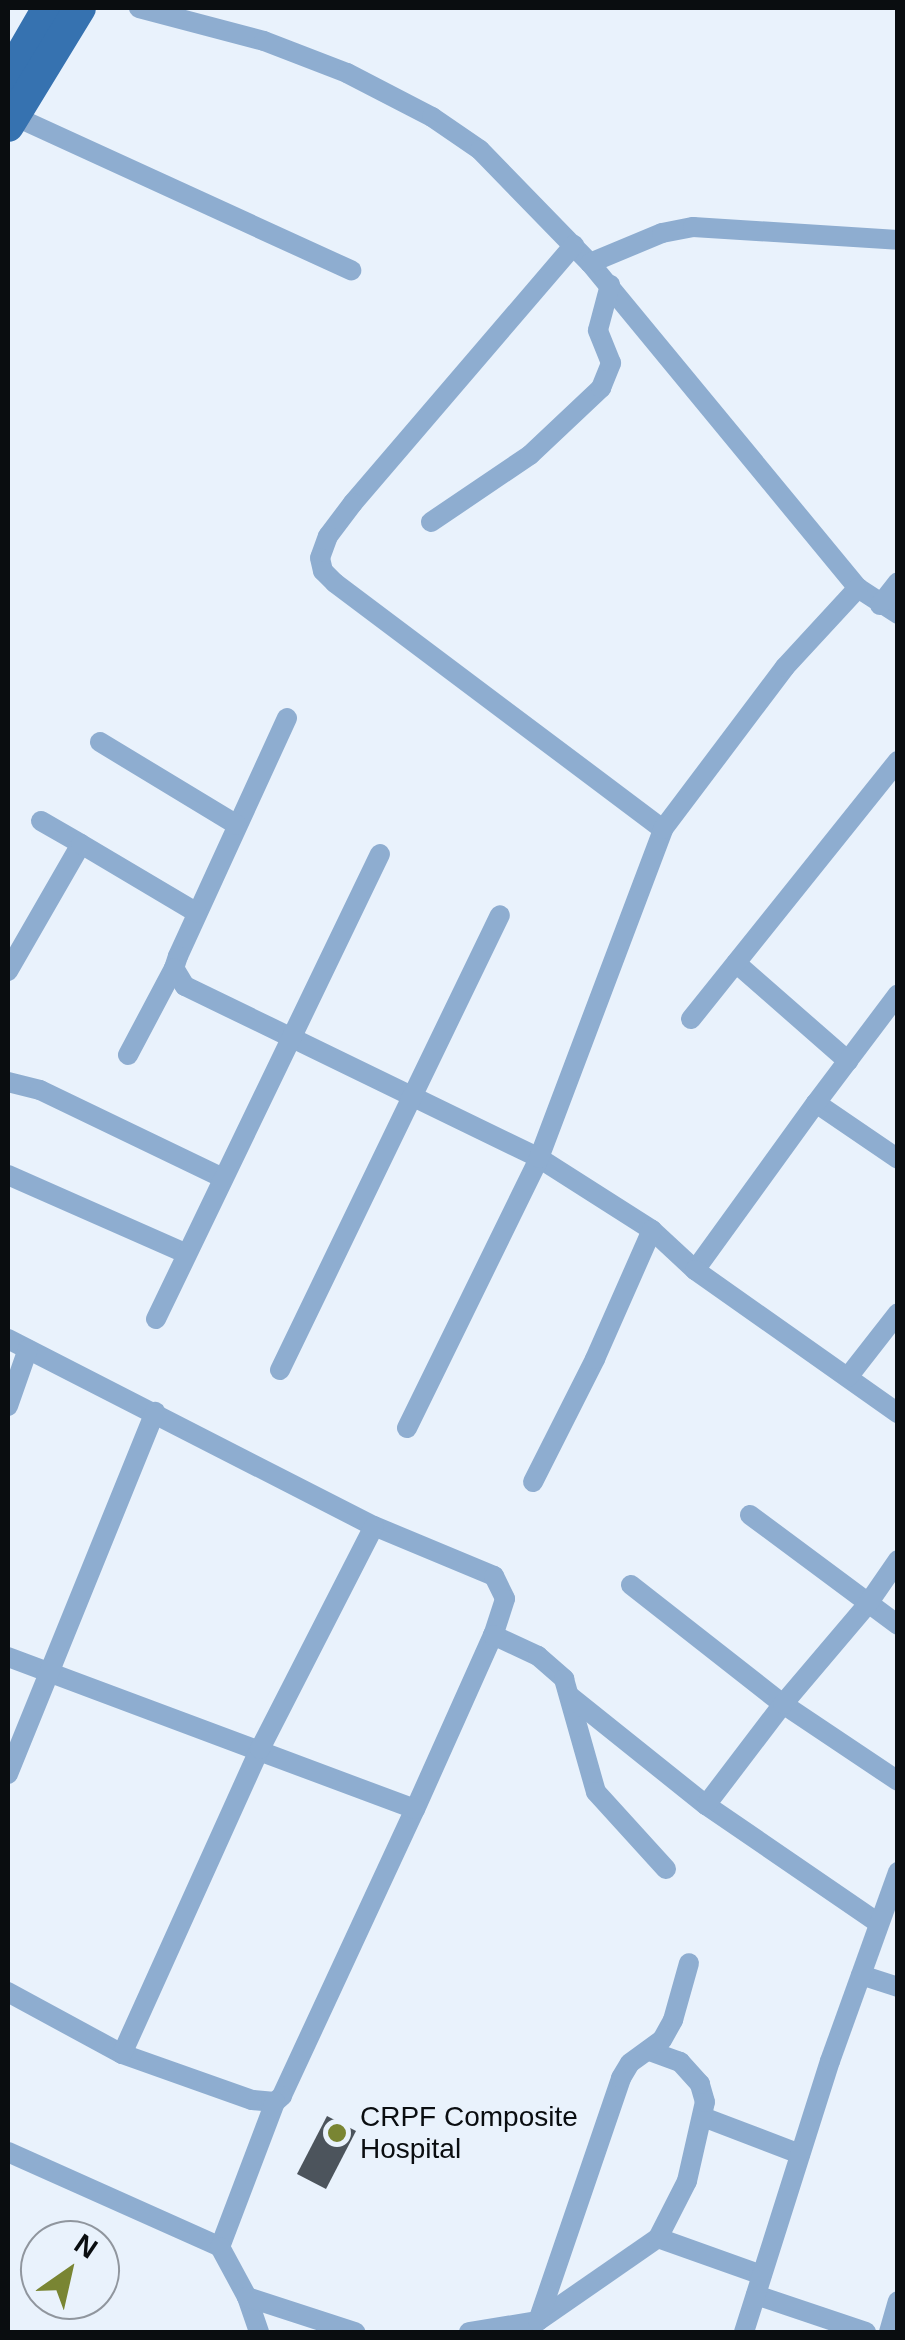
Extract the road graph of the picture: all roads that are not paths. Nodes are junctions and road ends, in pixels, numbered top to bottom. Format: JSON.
{"nodes":[{"id":1,"x":48,"y":8,"type":"edge"},
{"id":2,"x":80,"y":8,"type":"edge"},
{"id":3,"x":138,"y":8,"type":"edge"},
{"id":4,"x":8,"y":77,"type":"edge"},
{"id":5,"x":11,"y":121,"type":"edge"},
{"id":6,"x":898,"y":240,"type":"edge"},
{"id":7,"x":574,"y":245,"type":"junction"},
{"id":8,"x":590,"y":262,"type":"junction"},
{"id":9,"x":351,"y":270,"type":"dead end"},
{"id":10,"x":610,"y":286,"type":"junction"},
{"id":11,"x":431,"y":522,"type":"dead end"},
{"id":12,"x":898,"y":582,"type":"edge"},
{"id":13,"x":858,"y":588,"type":"junction"},
{"id":14,"x":889,"y":610,"type":"edge"},
{"id":15,"x":287,"y":718,"type":"dead end"},
{"id":16,"x":100,"y":742,"type":"dead end"},
{"id":17,"x":898,"y":761,"type":"edge"},
{"id":18,"x":41,"y":821,"type":"dead end"},
{"id":19,"x":236,"y":824,"type":"junction"},
{"id":20,"x":663,"y":829,"type":"junction"},
{"id":21,"x":81,"y":844,"type":"junction"},
{"id":22,"x":380,"y":854,"type":"dead end"},
{"id":23,"x":197,"y":913,"type":"junction"},
{"id":24,"x":500,"y":915,"type":"dead end"},
{"id":25,"x":736,"y":963,"type":"junction"},
{"id":26,"x":174,"y":968,"type":"junction"},
{"id":27,"x":8,"y":972,"type":"edge"},
{"id":28,"x":898,"y":994,"type":"edge"},
{"id":29,"x":692,"y":1019,"type":"dead end"},
{"id":30,"x":289,"y":1040,"type":"junction"},
{"id":31,"x":128,"y":1055,"type":"dead end"},
{"id":32,"x":848,"y":1061,"type":"junction"},
{"id":33,"x":8,"y":1082,"type":"edge"},
{"id":34,"x":411,"y":1100,"type":"junction"},
{"id":35,"x":816,"y":1104,"type":"junction"},
{"id":36,"x":538,"y":1158,"type":"junction"},
{"id":37,"x":898,"y":1158,"type":"edge"},
{"id":38,"x":8,"y":1175,"type":"edge"},
{"id":39,"x":223,"y":1178,"type":"junction"},
{"id":40,"x":652,"y":1230,"type":"junction"},
{"id":41,"x":185,"y":1254,"type":"junction"},
{"id":42,"x":694,"y":1270,"type":"junction"},
{"id":43,"x":898,"y":1313,"type":"edge"},
{"id":44,"x":156,"y":1319,"type":"dead end"},
{"id":45,"x":8,"y":1340,"type":"edge"},
{"id":46,"x":28,"y":1349,"type":"junction"},
{"id":47,"x":280,"y":1370,"type":"dead end"},
{"id":48,"x":848,"y":1377,"type":"junction"},
{"id":49,"x":8,"y":1406,"type":"edge"},
{"id":50,"x":156,"y":1412,"type":"junction"},
{"id":51,"x":898,"y":1413,"type":"edge"},
{"id":52,"x":407,"y":1428,"type":"dead end"},
{"id":53,"x":533,"y":1482,"type":"dead end"},
{"id":54,"x":750,"y":1514,"type":"dead end"},
{"id":55,"x":374,"y":1526,"type":"junction"},
{"id":56,"x":898,"y":1560,"type":"edge"},
{"id":57,"x":631,"y":1584,"type":"dead end"},
{"id":58,"x":868,"y":1605,"type":"junction"},
{"id":59,"x":898,"y":1624,"type":"edge"},
{"id":60,"x":493,"y":1635,"type":"junction"},
{"id":61,"x":8,"y":1657,"type":"edge"},
{"id":62,"x":51,"y":1675,"type":"junction"},
{"id":63,"x":571,"y":1697,"type":"junction"},
{"id":64,"x":782,"y":1704,"type":"junction"},
{"id":65,"x":260,"y":1748,"type":"junction"},
{"id":66,"x":8,"y":1774,"type":"edge"},
{"id":67,"x":898,"y":1782,"type":"edge"},
{"id":68,"x":706,"y":1806,"type":"junction"},
{"id":69,"x":415,"y":1809,"type":"junction"},
{"id":70,"x":666,"y":1868,"type":"dead end"},
{"id":71,"x":898,"y":1872,"type":"edge"},
{"id":72,"x":892,"y":1902,"type":"edge"},
{"id":73,"x":878,"y":1922,"type":"junction"},
{"id":74,"x":688,"y":1963,"type":"dead end"},
{"id":75,"x":861,"y":1976,"type":"junction"},
{"id":76,"x":898,"y":1988,"type":"edge"},
{"id":77,"x":8,"y":1992,"type":"edge"},
{"id":78,"x":650,"y":2051,"type":"junction"},
{"id":79,"x":122,"y":2054,"type":"junction"},
{"id":80,"x":275,"y":2102,"type":"junction"},
{"id":81,"x":703,"y":2117,"type":"junction"},
{"id":82,"x":8,"y":2152,"type":"edge"},
{"id":83,"x":800,"y":2154,"type":"junction"},
{"id":84,"x":658,"y":2238,"type":"junction"},
{"id":85,"x":220,"y":2247,"type":"junction"},
{"id":86,"x":759,"y":2285,"type":"junction"},
{"id":87,"x":247,"y":2297,"type":"junction"},
{"id":88,"x":898,"y":2301,"type":"edge"},
{"id":89,"x":538,"y":2322,"type":"junction"},
{"id":90,"x":259,"y":2332,"type":"edge"},
{"id":91,"x":355,"y":2332,"type":"edge"},
{"id":92,"x":469,"y":2332,"type":"edge"},
{"id":93,"x":744,"y":2332,"type":"edge"},
{"id":94,"x":866,"y":2332,"type":"edge"},
{"id":95,"x":889,"y":2332,"type":"edge"}],
"edges":[{"from":1,"to":4,"type":"main road"},
{"from":2,"to":5,"type":"main road"},
{"from":3,"to":7,"type":"street"},
{"from":5,"to":9,"type":"street"},
{"from":6,"to":8,"type":"street"},
{"from":7,"to":8,"type":"street"},
{"from":7,"to":20,"type":"street"},
{"from":8,"to":10,"type":"street"},
{"from":10,"to":11,"type":"street"},
{"from":10,"to":13,"type":"street"},
{"from":12,"to":14,"type":"street"},
{"from":13,"to":14,"type":"street"},
{"from":13,"to":20,"type":"street"},
{"from":15,"to":19,"type":"street"},
{"from":16,"to":19,"type":"street"},
{"from":17,"to":25,"type":"street"},
{"from":18,"to":21,"type":"street"},
{"from":19,"to":23,"type":"street"},
{"from":20,"to":36,"type":"street"},
{"from":21,"to":23,"type":"street"},
{"from":21,"to":27,"type":"street"},
{"from":22,"to":30,"type":"street"},
{"from":23,"to":26,"type":"street"},
{"from":24,"to":34,"type":"street"},
{"from":25,"to":29,"type":"street"},
{"from":25,"to":32,"type":"street"},
{"from":26,"to":30,"type":"street"},
{"from":26,"to":31,"type":"street"},
{"from":28,"to":32,"type":"street"},
{"from":30,"to":34,"type":"street"},
{"from":30,"to":39,"type":"street"},
{"from":32,"to":35,"type":"street"},
{"from":33,"to":39,"type":"street"},
{"from":34,"to":36,"type":"street"},
{"from":34,"to":47,"type":"street"},
{"from":35,"to":37,"type":"street"},
{"from":35,"to":42,"type":"street"},
{"from":36,"to":40,"type":"street"},
{"from":36,"to":52,"type":"street"},
{"from":38,"to":41,"type":"street"},
{"from":39,"to":41,"type":"street"},
{"from":40,"to":42,"type":"street"},
{"from":40,"to":53,"type":"street"},
{"from":41,"to":44,"type":"street"},
{"from":42,"to":48,"type":"street"},
{"from":43,"to":48,"type":"street"},
{"from":45,"to":46,"type":"street"},
{"from":46,"to":49,"type":"street"},
{"from":46,"to":50,"type":"street"},
{"from":48,"to":51,"type":"street"},
{"from":50,"to":55,"type":"street"},
{"from":50,"to":62,"type":"street"},
{"from":54,"to":58,"type":"street"},
{"from":55,"to":60,"type":"street"},
{"from":55,"to":65,"type":"street"},
{"from":56,"to":58,"type":"street"},
{"from":57,"to":64,"type":"street"},
{"from":58,"to":59,"type":"street"},
{"from":58,"to":64,"type":"street"},
{"from":60,"to":63,"type":"street"},
{"from":60,"to":69,"type":"street"},
{"from":61,"to":62,"type":"street"},
{"from":62,"to":65,"type":"street"},
{"from":62,"to":66,"type":"street"},
{"from":63,"to":68,"type":"street"},
{"from":63,"to":70,"type":"street"},
{"from":64,"to":67,"type":"street"},
{"from":64,"to":68,"type":"street"},
{"from":65,"to":69,"type":"street"},
{"from":65,"to":79,"type":"street"},
{"from":68,"to":73,"type":"street"},
{"from":69,"to":80,"type":"street"},
{"from":71,"to":72,"type":"street"},
{"from":72,"to":73,"type":"street"},
{"from":73,"to":75,"type":"street"},
{"from":74,"to":78,"type":"street"},
{"from":75,"to":76,"type":"street"},
{"from":75,"to":83,"type":"street"},
{"from":77,"to":79,"type":"street"},
{"from":78,"to":81,"type":"street"},
{"from":78,"to":89,"type":"street"},
{"from":79,"to":80,"type":"street"},
{"from":80,"to":85,"type":"street"},
{"from":81,"to":83,"type":"street"},
{"from":81,"to":84,"type":"street"},
{"from":82,"to":85,"type":"street"},
{"from":83,"to":86,"type":"street"},
{"from":84,"to":86,"type":"street"},
{"from":84,"to":89,"type":"street"},
{"from":85,"to":87,"type":"street"},
{"from":86,"to":93,"type":"street"},
{"from":86,"to":94,"type":"street"},
{"from":87,"to":90,"type":"street"},
{"from":87,"to":91,"type":"street"},
{"from":88,"to":95,"type":"street"},
{"from":89,"to":92,"type":"street"}]}
